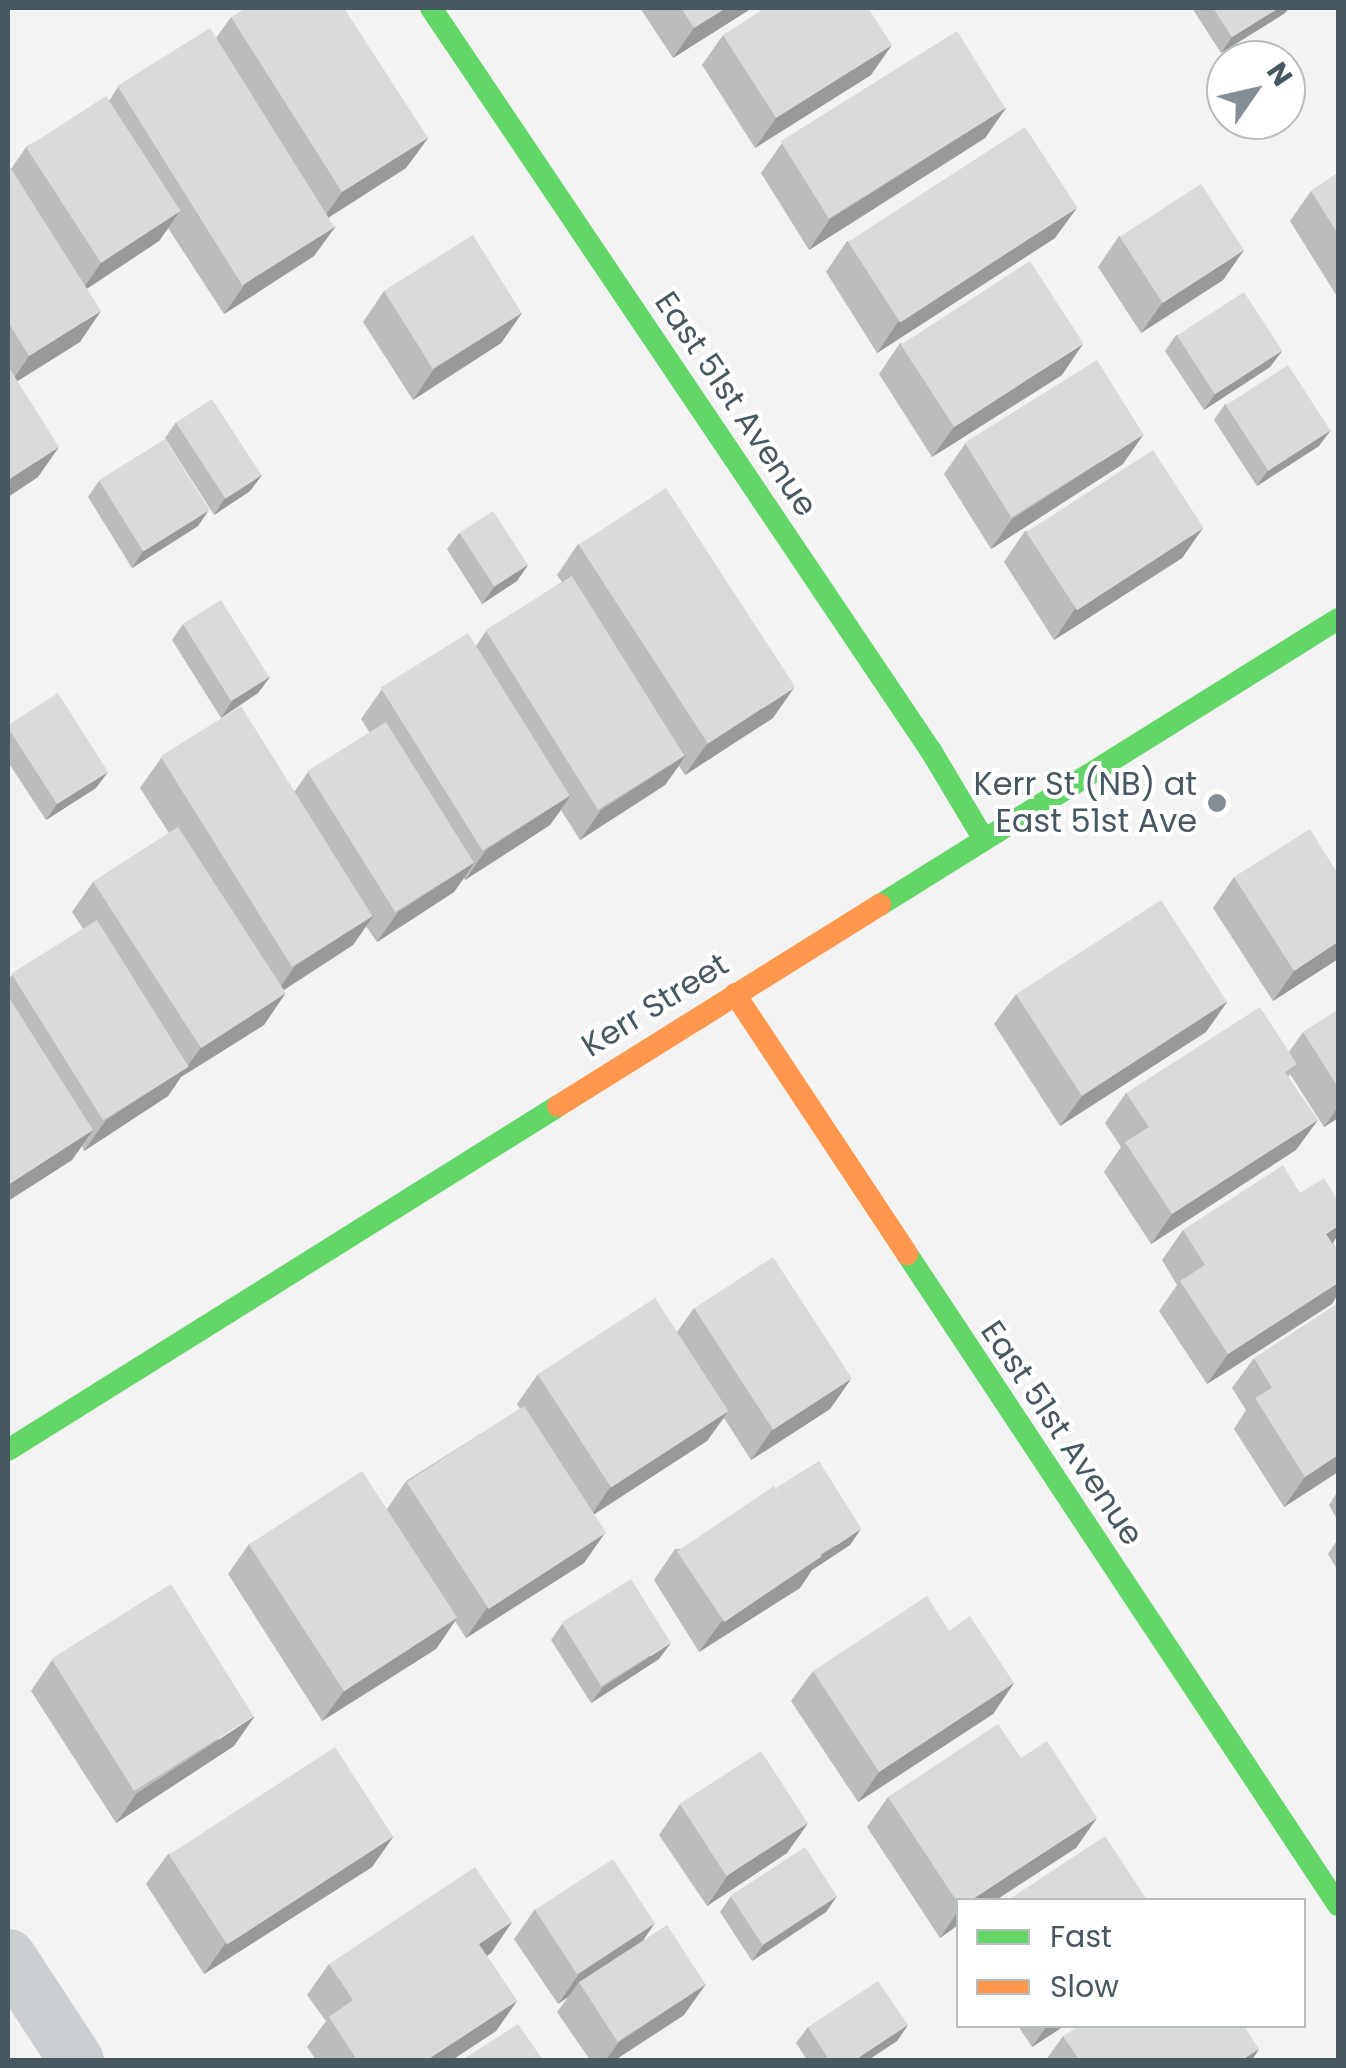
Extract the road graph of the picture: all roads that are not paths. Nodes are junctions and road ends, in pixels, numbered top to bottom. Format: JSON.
{"nodes":[{"id":1,"x":432,"y":8,"type":"edge"},
{"id":2,"x":1338,"y":619,"type":"edge"},
{"id":3,"x":984,"y":838,"type":"junction"},
{"id":4,"x":734,"y":994,"type":"junction"},
{"id":5,"x":8,"y":1450,"type":"edge"},
{"id":6,"x":1338,"y":1905,"type":"edge"},
{"id":7,"x":8,"y":1956,"type":"edge"},
{"id":8,"x":76,"y":2060,"type":"edge"}],
"edges":[{"from":1,"to":3,"type":"street","name":"East 51st Avenue"},
{"from":2,"to":3,"type":"street","name":"Kerr Street"},
{"from":3,"to":4,"type":"street","name":"Kerr Street"},
{"from":4,"to":5,"type":"street","name":"Kerr Street"},
{"from":4,"to":6,"type":"street","name":"East 51st Avenue"},
{"from":7,"to":8,"type":"street"}]}
